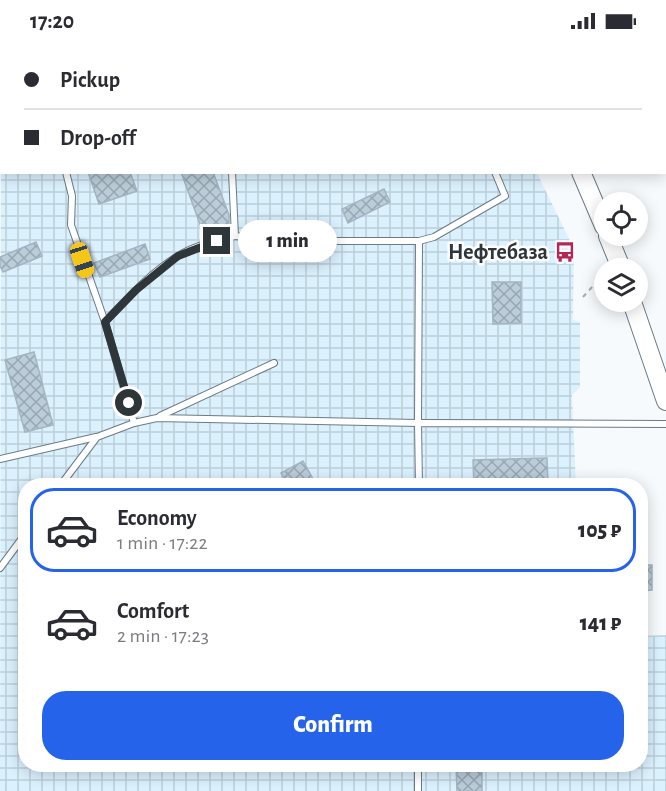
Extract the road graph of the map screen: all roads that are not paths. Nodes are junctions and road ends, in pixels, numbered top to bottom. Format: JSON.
{"nodes":[{"id":1,"x":66,"y":174,"type":"edge"},
{"id":2,"x":232,"y":174,"type":"edge"},
{"id":3,"x":496,"y":174,"type":"edge"},
{"id":4,"x":582,"y":174,"type":"edge"},
{"id":5,"x":594,"y":203,"type":"edge"},
{"id":6,"x":235,"y":236,"type":"junction"},
{"id":7,"x":419,"y":241,"type":"junction"},
{"id":8,"x":635,"y":312,"type":"edge"},
{"id":9,"x":105,"y":322,"type":"junction"},
{"id":10,"x":273,"y":363,"type":"dead end"},
{"id":11,"x":666,"y":401,"type":"edge"},
{"id":12,"x":157,"y":418,"type":"junction"},
{"id":13,"x":134,"y":423,"type":"junction"},
{"id":14,"x":418,"y":423,"type":"junction"},
{"id":15,"x":666,"y":424,"type":"edge"},
{"id":16,"x":97,"y":437,"type":"junction"},
{"id":17,"x":0,"y":459,"type":"edge"},
{"id":18,"x":66,"y":478,"type":"edge"},
{"id":19,"x":419,"y":478,"type":"edge"},
{"id":20,"x":18,"y":544,"type":"edge"},
{"id":21,"x":0,"y":568,"type":"edge"},
{"id":22,"x":418,"y":772,"type":"edge"},
{"id":23,"x":418,"y":791,"type":"edge"}],
"edges":[{"from":1,"to":9,"type":"lane"},
{"from":2,"to":6,"type":"lane"},
{"from":3,"to":7,"type":"lane"},
{"from":4,"to":5,"type":"main road"},
{"from":6,"to":7,"type":"lane"},
{"from":6,"to":9,"type":"lane"},
{"from":7,"to":14,"type":"lane"},
{"from":8,"to":11,"type":"main road"},
{"from":9,"to":13,"type":"lane"},
{"from":10,"to":12,"type":"lane"},
{"from":12,"to":13,"type":"lane"},
{"from":12,"to":14,"type":"lane"},
{"from":13,"to":16,"type":"lane"},
{"from":14,"to":15,"type":"lane"},
{"from":14,"to":19,"type":"lane"},
{"from":16,"to":17,"type":"lane"},
{"from":16,"to":18,"type":"lane"},
{"from":20,"to":21,"type":"lane"},
{"from":22,"to":23,"type":"lane"}]}
